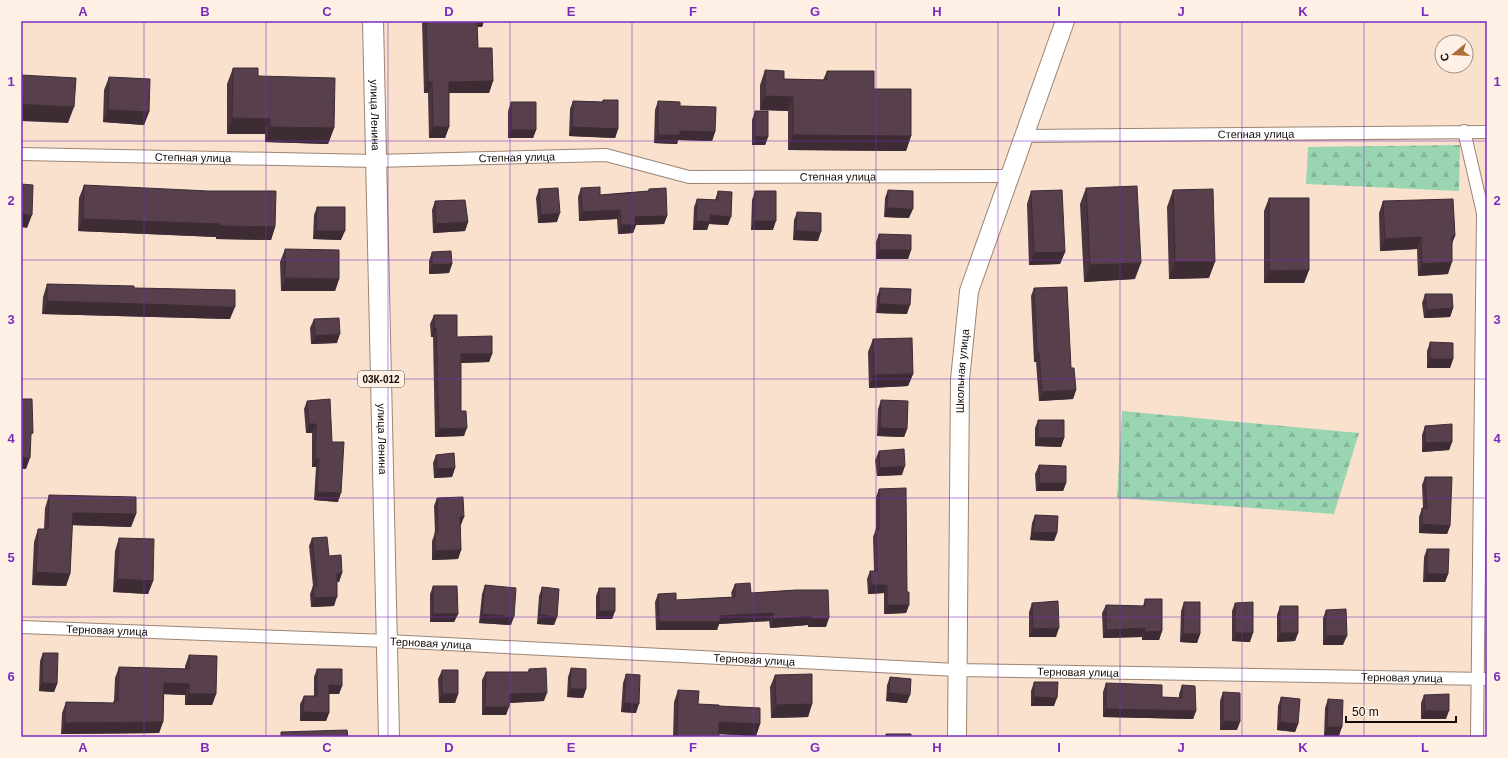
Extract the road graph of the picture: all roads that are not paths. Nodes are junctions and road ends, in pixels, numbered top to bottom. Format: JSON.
{"nodes":[{"id":1,"x":373,"y":21,"type":"edge"},
{"id":2,"x":1065,"y":21,"type":"edge"},
{"id":3,"x":1464,"y":131,"type":"junction"},
{"id":4,"x":1487,"y":132,"type":"edge"},
{"id":5,"x":1024,"y":136,"type":"junction"},
{"id":6,"x":21,"y":154,"type":"edge"},
{"id":7,"x":375,"y":161,"type":"junction"},
{"id":8,"x":1010,"y":176,"type":"junction"},
{"id":9,"x":21,"y":627,"type":"edge"},
{"id":10,"x":388,"y":641,"type":"junction"},
{"id":11,"x":956,"y":670,"type":"junction"},
{"id":12,"x":1482,"y":679,"type":"edge"},
{"id":13,"x":389,"y":737,"type":"edge"},
{"id":14,"x":957,"y":737,"type":"edge"},
{"id":15,"x":1477,"y":737,"type":"edge"}],
"edges":[{"from":1,"to":7,"type":"main road","name":"улица Ленина","number":"03К-012"},
{"from":2,"to":5,"type":"street","name":"Школьная улица"},
{"from":3,"to":4,"type":"street","name":"Степная улица"},
{"from":3,"to":5,"type":"street","name":"Степная улица"},
{"from":3,"to":12,"type":"street"},
{"from":5,"to":8,"type":"street","name":"Школьная улица"},
{"from":6,"to":7,"type":"street","name":"Степная улица"},
{"from":7,"to":8,"type":"street","name":"Степная улица"},
{"from":7,"to":10,"type":"main road","name":"улица Ленина","number":"03К-012"},
{"from":8,"to":11,"type":"street","name":"Школьная улица"},
{"from":9,"to":10,"type":"street","name":"Терновая улица"},
{"from":10,"to":11,"type":"street","name":"Терновая улица"},
{"from":10,"to":13,"type":"main road","name":"улица Ленина","number":"03К-012"},
{"from":11,"to":12,"type":"street","name":"Терновая улица"},
{"from":11,"to":14,"type":"street","name":"Школьная улица"},
{"from":12,"to":15,"type":"street"}]}
